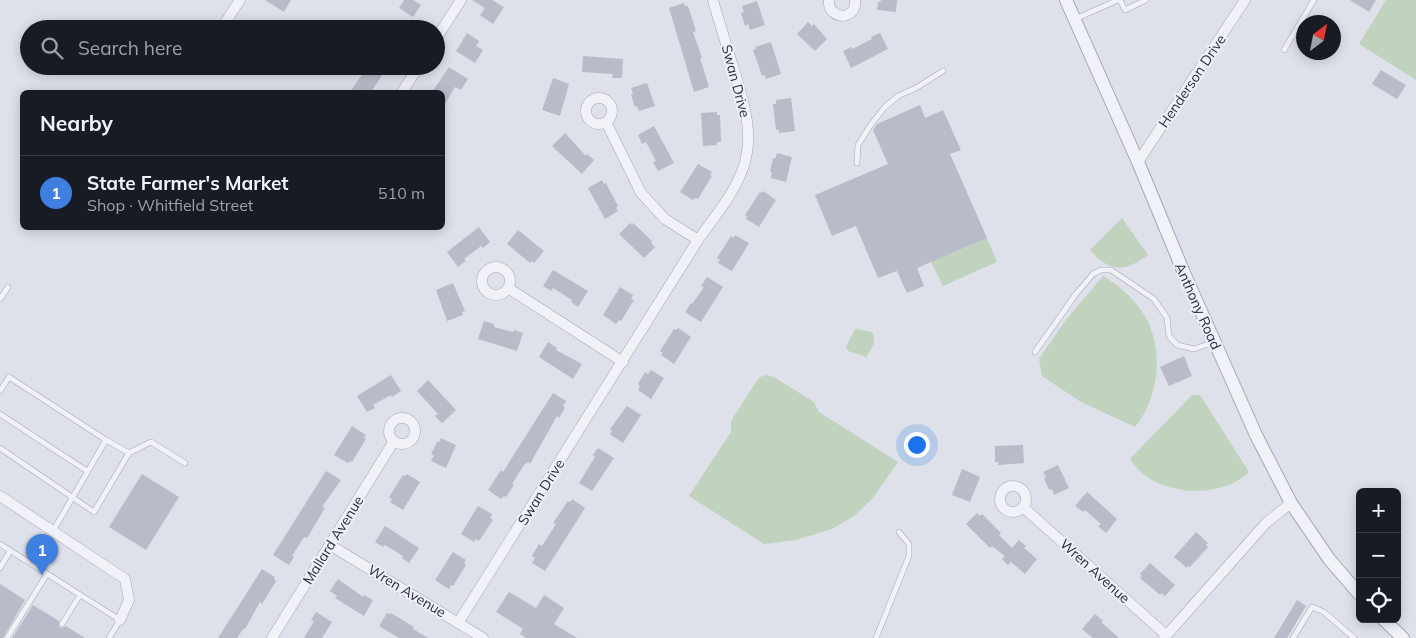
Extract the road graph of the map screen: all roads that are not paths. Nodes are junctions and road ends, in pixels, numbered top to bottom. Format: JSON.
{"nodes":[{"id":1,"x":240,"y":0,"type":"edge"},
{"id":2,"x":461,"y":0,"type":"edge"},
{"id":3,"x":713,"y":0,"type":"edge"},
{"id":4,"x":829,"y":0,"type":"edge"},
{"id":5,"x":855,"y":0,"type":"edge"},
{"id":6,"x":1066,"y":0,"type":"edge"},
{"id":7,"x":1119,"y":0,"type":"edge"},
{"id":8,"x":1146,"y":0,"type":"edge"},
{"id":9,"x":1245,"y":0,"type":"edge"},
{"id":10,"x":1314,"y":0,"type":"edge"},
{"id":11,"x":1074,"y":19,"type":"junction"},
{"id":12,"x":227,"y":20,"type":"edge"},
{"id":13,"x":445,"y":25,"type":"edge"},
{"id":14,"x":1284,"y":50,"type":"dead end"},
{"id":15,"x":943,"y":72,"type":"dead end"},
{"id":16,"x":413,"y":75,"type":"edge"},
{"id":17,"x":403,"y":90,"type":"edge"},
{"id":18,"x":606,"y":122,"type":"dead end"},
{"id":19,"x":1138,"y":162,"type":"junction"},
{"id":20,"x":857,"y":163,"type":"dead end"},
{"id":21,"x":698,"y":240,"type":"junction"},
{"id":22,"x":8,"y":287,"type":"dead end"},
{"id":23,"x":508,"y":288,"type":"dead end"},
{"id":24,"x":0,"y":299,"type":"edge"},
{"id":25,"x":1214,"y":342,"type":"junction"},
{"id":26,"x":1035,"y":352,"type":"dead end"},
{"id":27,"x":623,"y":362,"type":"junction"},
{"id":28,"x":0,"y":391,"type":"edge"},
{"id":29,"x":0,"y":414,"type":"edge"},
{"id":30,"x":106,"y":440,"type":"junction"},
{"id":31,"x":394,"y":441,"type":"dead end"},
{"id":32,"x":0,"y":448,"type":"edge"},
{"id":33,"x":129,"y":453,"type":"junction"},
{"id":34,"x":185,"y":464,"type":"dead end"},
{"id":35,"x":88,"y":471,"type":"junction"},
{"id":36,"x":0,"y":496,"type":"edge"},
{"id":37,"x":72,"y":498,"type":"junction"},
{"id":38,"x":1291,"y":503,"type":"junction"},
{"id":39,"x":1023,"y":507,"type":"dead end"},
{"id":40,"x":53,"y":531,"type":"junction"},
{"id":41,"x":899,"y":532,"type":"dead end"},
{"id":42,"x":0,"y":544,"type":"edge"},
{"id":43,"x":330,"y":545,"type":"junction"},
{"id":44,"x":10,"y":551,"type":"junction"},
{"id":45,"x":0,"y":568,"type":"edge"},
{"id":46,"x":47,"y":574,"type":"junction"},
{"id":47,"x":1356,"y":590,"type":"edge"},
{"id":48,"x":80,"y":595,"type":"junction"},
{"id":49,"x":120,"y":620,"type":"junction"},
{"id":50,"x":458,"y":623,"type":"junction"},
{"id":51,"x":1387,"y":623,"type":"edge"},
{"id":52,"x":62,"y":624,"type":"dead end"},
{"id":53,"x":1165,"y":637,"type":"edge"},
{"id":54,"x":8,"y":638,"type":"edge"},
{"id":55,"x":109,"y":638,"type":"edge"},
{"id":56,"x":272,"y":638,"type":"edge"},
{"id":57,"x":483,"y":638,"type":"edge"},
{"id":58,"x":876,"y":638,"type":"edge"},
{"id":59,"x":1293,"y":638,"type":"edge"},
{"id":60,"x":1354,"y":638,"type":"edge"},
{"id":61,"x":1403,"y":638,"type":"edge"}],
"edges":[{"from":1,"to":12,"type":"street"},
{"from":2,"to":13,"type":"street"},
{"from":3,"to":21,"type":"street","name":"Swan Drive"},
{"from":4,"to":5,"type":"street"},
{"from":6,"to":11,"type":"street","name":"Anthony Road"},
{"from":7,"to":8,"type":"lane"},
{"from":7,"to":11,"type":"lane"},
{"from":9,"to":19,"type":"street","name":"Henderson Drive"},
{"from":10,"to":14,"type":"lane"},
{"from":11,"to":19,"type":"street","name":"Anthony Road"},
{"from":15,"to":20,"type":"lane"},
{"from":16,"to":17,"type":"street"},
{"from":18,"to":21,"type":"street"},
{"from":19,"to":25,"type":"street","name":"Anthony Road"},
{"from":21,"to":27,"type":"street","name":"Swan Drive"},
{"from":22,"to":24,"type":"lane"},
{"from":23,"to":27,"type":"street"},
{"from":25,"to":26,"type":"lane"},
{"from":25,"to":38,"type":"street","name":"Anthony Road"},
{"from":27,"to":50,"type":"street","name":"Swan Drive"},
{"from":28,"to":30,"type":"lane"},
{"from":29,"to":35,"type":"lane"},
{"from":30,"to":33,"type":"lane"},
{"from":30,"to":35,"type":"lane"},
{"from":31,"to":43,"type":"street","name":"Mallard Avenue"},
{"from":32,"to":37,"type":"lane"},
{"from":33,"to":34,"type":"lane"},
{"from":33,"to":37,"type":"lane"},
{"from":35,"to":37,"type":"lane"},
{"from":36,"to":40,"type":"street"},
{"from":37,"to":40,"type":"lane"},
{"from":38,"to":47,"type":"street","name":"Anthony Road"},
{"from":38,"to":53,"type":"street","name":"Wren Avenue"},
{"from":39,"to":53,"type":"street","name":"Wren Avenue"},
{"from":40,"to":49,"type":"street"},
{"from":41,"to":58,"type":"lane"},
{"from":42,"to":44,"type":"lane"},
{"from":43,"to":50,"type":"street","name":"Wren Avenue"},
{"from":43,"to":56,"type":"street","name":"Mallard Avenue"},
{"from":44,"to":45,"type":"lane"},
{"from":44,"to":46,"type":"lane"},
{"from":46,"to":48,"type":"lane"},
{"from":46,"to":54,"type":"lane"},
{"from":48,"to":49,"type":"lane"},
{"from":48,"to":52,"type":"lane"},
{"from":49,"to":55,"type":"lane"},
{"from":50,"to":57,"type":"street","name":"Wren Avenue"},
{"from":51,"to":61,"type":"street"},
{"from":59,"to":60,"type":"lane"}]}
